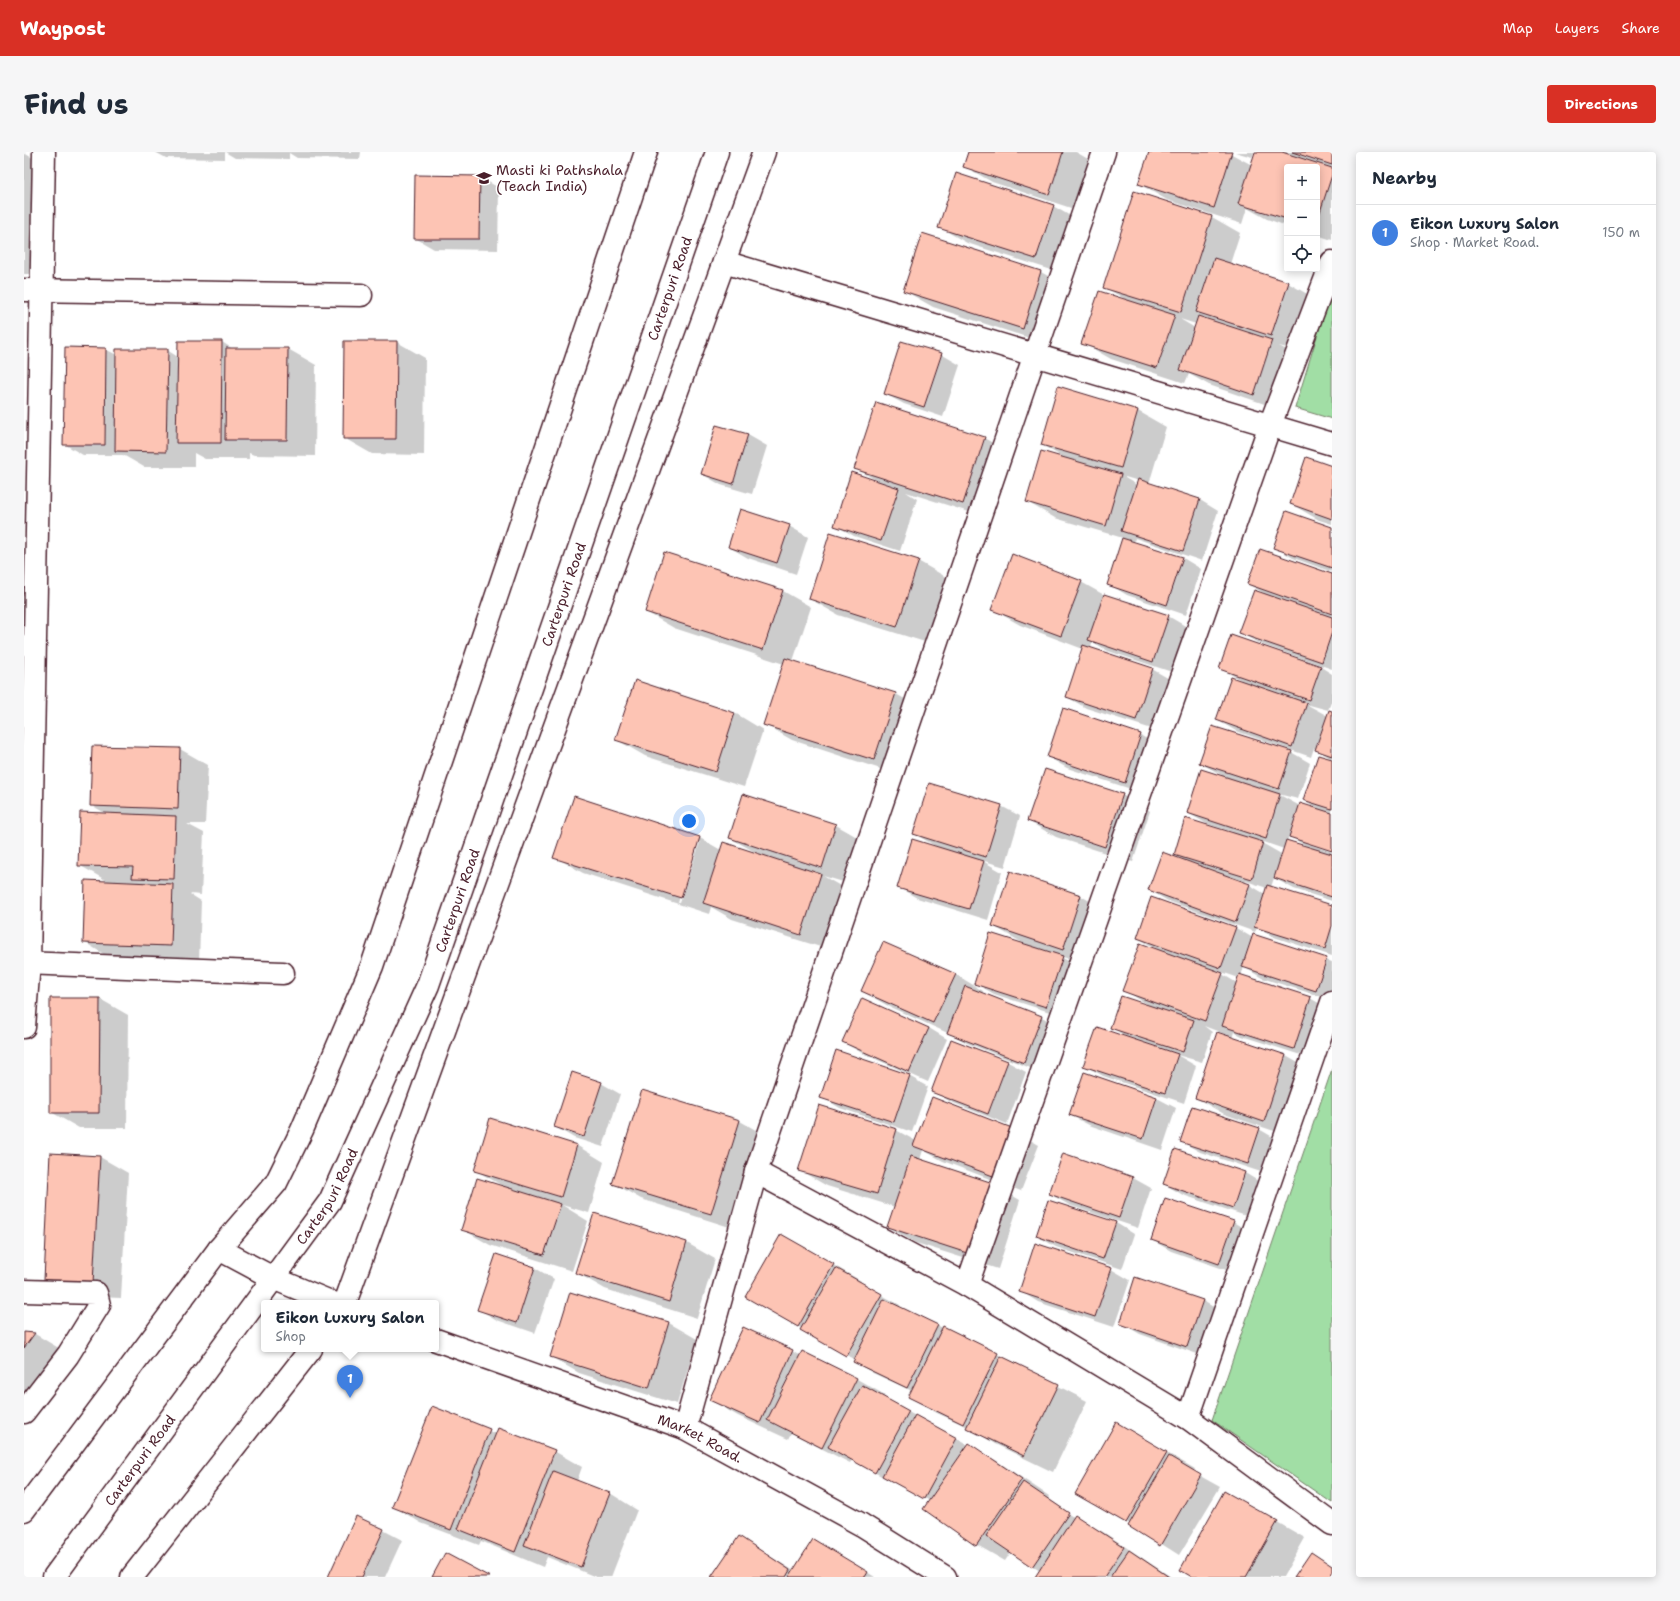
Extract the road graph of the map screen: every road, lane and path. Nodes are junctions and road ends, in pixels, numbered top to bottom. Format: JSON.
{"nodes":[{"id":1,"x":44,"y":152,"type":"edge"},
{"id":2,"x":646,"y":152,"type":"edge"},
{"id":3,"x":716,"y":152,"type":"edge"},
{"id":4,"x":764,"y":152,"type":"edge"},
{"id":5,"x":1104,"y":152,"type":"edge"},
{"id":6,"x":724,"y":262,"type":"junction"},
{"id":7,"x":1332,"y":262,"type":"edge"},
{"id":8,"x":33,"y":290,"type":"edge"},
{"id":9,"x":361,"y":295,"type":"dead end"},
{"id":10,"x":1034,"y":355,"type":"junction"},
{"id":11,"x":1270,"y":425,"type":"junction"},
{"id":12,"x":1332,"y":444,"type":"edge"},
{"id":13,"x":27,"y":963,"type":"edge"},
{"id":14,"x":283,"y":973,"type":"dead end"},
{"id":15,"x":1332,"y":1002,"type":"edge"},
{"id":16,"x":24,"y":1027,"type":"edge"},
{"id":17,"x":756,"y":1172,"type":"junction"},
{"id":18,"x":219,"y":1249,"type":"junction"},
{"id":19,"x":273,"y":1278,"type":"junction"},
{"id":20,"x":967,"y":1285,"type":"junction"},
{"id":21,"x":24,"y":1291,"type":"edge"},
{"id":22,"x":326,"y":1300,"type":"edge"},
{"id":23,"x":346,"y":1300,"type":"edge"},
{"id":24,"x":439,"y":1341,"type":"edge"},
{"id":25,"x":309,"y":1352,"type":"edge"},
{"id":26,"x":24,"y":1412,"type":"edge"},
{"id":27,"x":1188,"y":1418,"type":"junction"},
{"id":28,"x":686,"y":1428,"type":"junction"},
{"id":29,"x":24,"y":1510,"type":"edge"},
{"id":30,"x":1332,"y":1524,"type":"edge"},
{"id":31,"x":54,"y":1577,"type":"edge"},
{"id":32,"x":132,"y":1577,"type":"edge"},
{"id":33,"x":945,"y":1577,"type":"edge"}],
"edges":[{"from":1,"to":8,"type":"street"},
{"from":2,"to":18,"type":"street"},
{"from":3,"to":19,"type":"street","name":"Carterpuri Road"},
{"from":4,"to":6,"type":"street"},
{"from":5,"to":10,"type":"street"},
{"from":6,"to":10,"type":"street"},
{"from":6,"to":23,"type":"street"},
{"from":7,"to":11,"type":"street"},
{"from":8,"to":9,"type":"street"},
{"from":8,"to":13,"type":"street"},
{"from":10,"to":11,"type":"street"},
{"from":10,"to":17,"type":"street"},
{"from":11,"to":12,"type":"street"},
{"from":11,"to":20,"type":"street"},
{"from":13,"to":14,"type":"street"},
{"from":13,"to":16,"type":"street"},
{"from":15,"to":27,"type":"street"},
{"from":17,"to":20,"type":"street"},
{"from":17,"to":28,"type":"street"},
{"from":18,"to":19,"type":"street"},
{"from":18,"to":29,"type":"street"},
{"from":19,"to":22,"type":"street"},
{"from":19,"to":31,"type":"street","name":"Carterpuri Road"},
{"from":20,"to":27,"type":"street"},
{"from":21,"to":26,"type":"street"},
{"from":24,"to":28,"type":"street","name":"Market Road."},
{"from":25,"to":32,"type":"street"},
{"from":27,"to":30,"type":"street"},
{"from":28,"to":33,"type":"street","name":"Market Road."}]}
